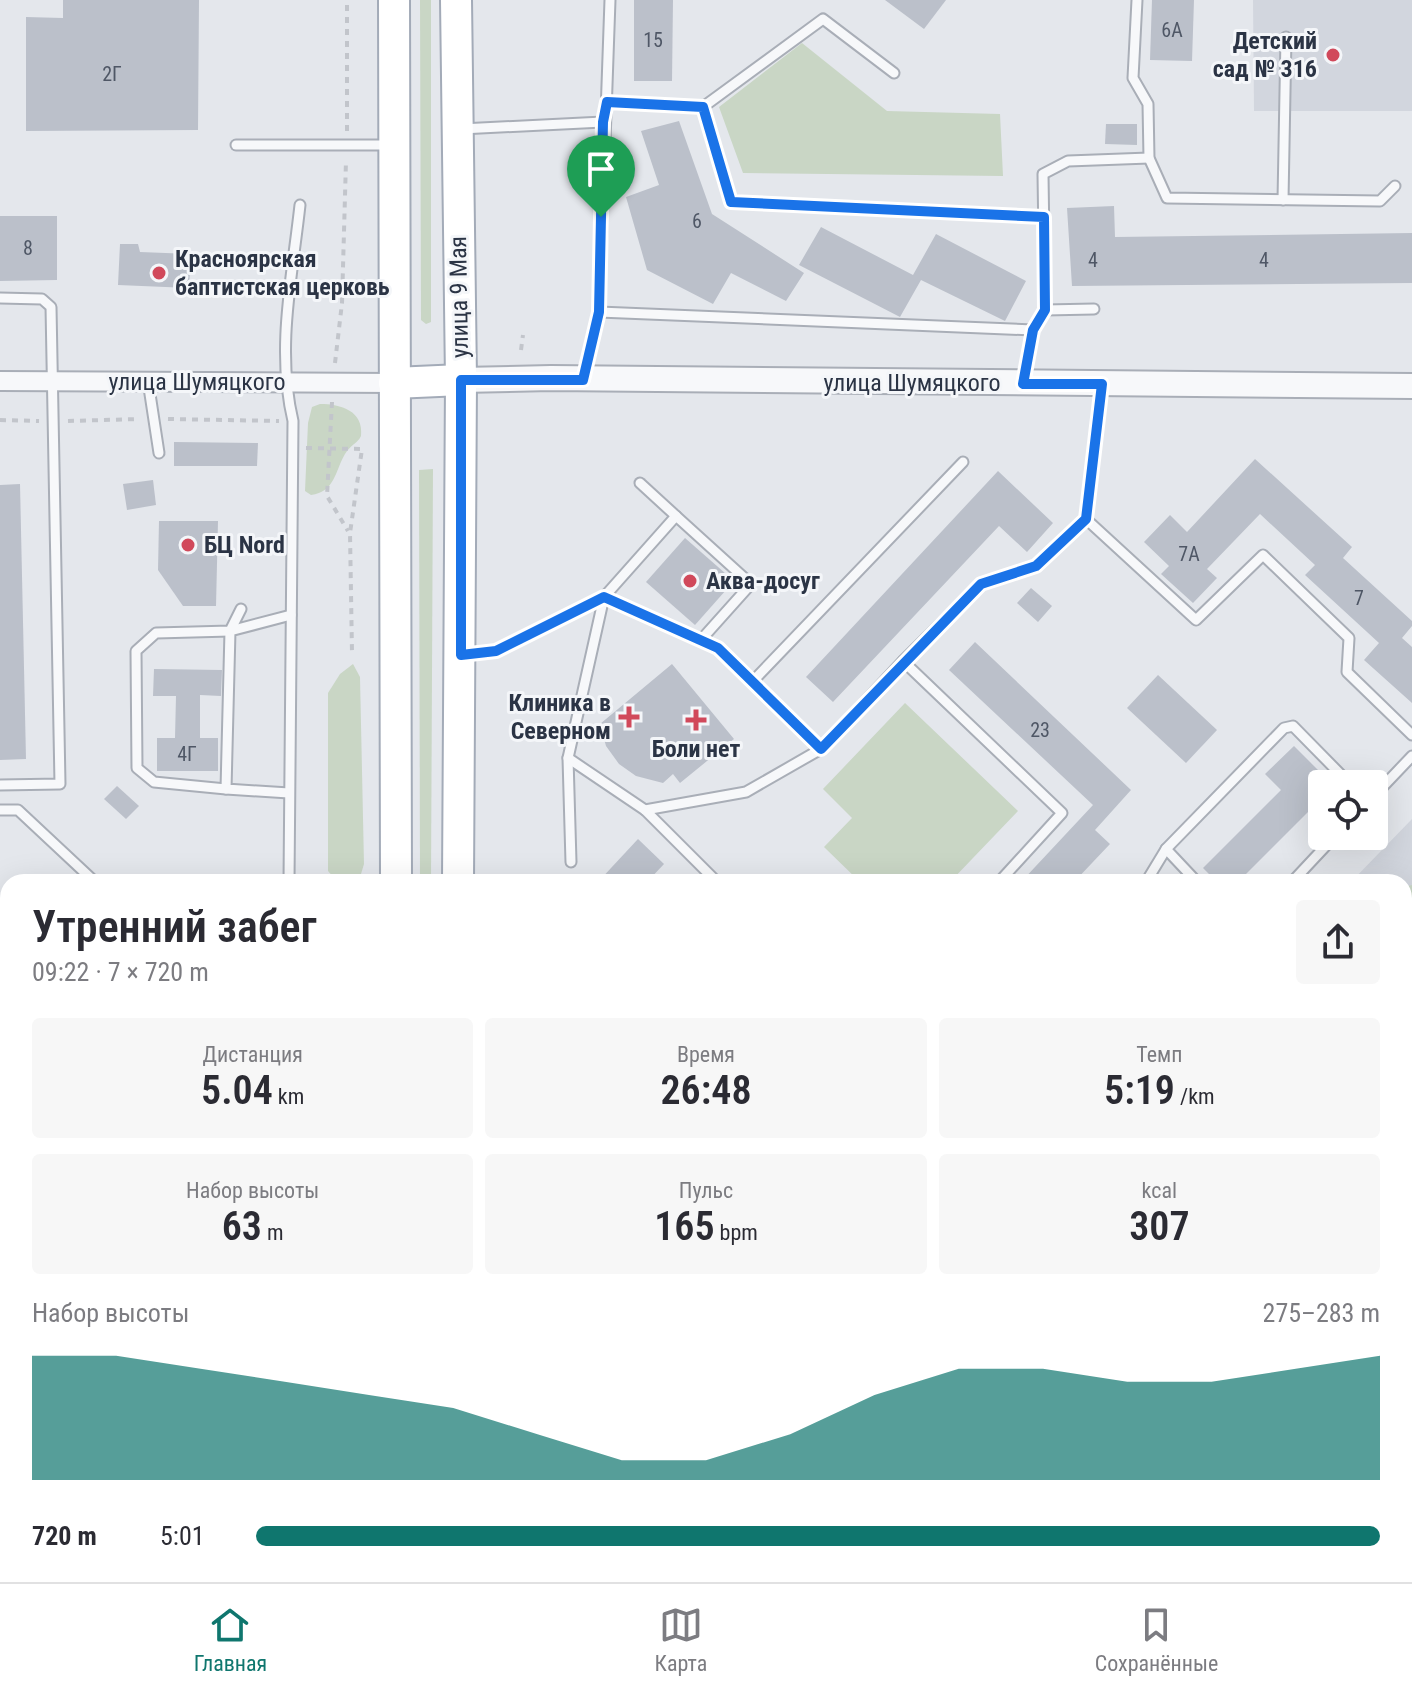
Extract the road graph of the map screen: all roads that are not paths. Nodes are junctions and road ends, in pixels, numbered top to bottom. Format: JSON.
{"nodes":[{"id":1,"x":394,"y":0,"type":"edge"},
{"id":2,"x":456,"y":0,"type":"edge"},
{"id":3,"x":610,"y":0,"type":"edge"},
{"id":4,"x":1137,"y":0,"type":"edge"},
{"id":5,"x":1286,"y":37,"type":"dead end"},
{"id":6,"x":894,"y":73,"type":"dead end"},
{"id":7,"x":607,"y":102,"type":"junction"},
{"id":8,"x":703,"y":107,"type":"junction"},
{"id":9,"x":603,"y":122,"type":"junction"},
{"id":10,"x":457,"y":129,"type":"junction"},
{"id":11,"x":236,"y":145,"type":"dead end"},
{"id":12,"x":395,"y":146,"type":"junction"},
{"id":13,"x":1149,"y":158,"type":"junction"},
{"id":14,"x":1395,"y":186,"type":"dead end"},
{"id":15,"x":1283,"y":200,"type":"junction"},
{"id":16,"x":300,"y":205,"type":"dead end"},
{"id":17,"x":1044,"y":217,"type":"junction"},
{"id":18,"x":0,"y":298,"type":"edge"},
{"id":19,"x":1094,"y":309,"type":"dead end"},
{"id":20,"x":1045,"y":310,"type":"junction"},
{"id":21,"x":599,"y":312,"type":"junction"},
{"id":22,"x":1033,"y":330,"type":"junction"},
{"id":23,"x":461,"y":380,"type":"junction"},
{"id":24,"x":583,"y":380,"type":"junction"},
{"id":25,"x":0,"y":381,"type":"edge"},
{"id":26,"x":148,"y":381,"type":"junction"},
{"id":27,"x":53,"y":382,"type":"junction"},
{"id":28,"x":284,"y":382,"type":"junction"},
{"id":29,"x":394,"y":383,"type":"junction"},
{"id":30,"x":1023,"y":384,"type":"junction"},
{"id":31,"x":1102,"y":384,"type":"junction"},
{"id":32,"x":1412,"y":386,"type":"edge"},
{"id":33,"x":159,"y":453,"type":"dead end"},
{"id":34,"x":963,"y":462,"type":"dead end"},
{"id":35,"x":640,"y":483,"type":"dead end"},
{"id":36,"x":676,"y":516,"type":"junction"},
{"id":37,"x":1086,"y":519,"type":"junction"},
{"id":38,"x":604,"y":597,"type":"junction"},
{"id":39,"x":241,"y":609,"type":"dead end"},
{"id":40,"x":291,"y":615,"type":"junction"},
{"id":41,"x":230,"y":631,"type":"junction"},
{"id":42,"x":700,"y":641,"type":"junction"},
{"id":43,"x":461,"y":655,"type":"junction"},
{"id":44,"x":903,"y":661,"type":"junction"},
{"id":45,"x":753,"y":681,"type":"junction"},
{"id":46,"x":1412,"y":735,"type":"edge"},
{"id":47,"x":821,"y":749,"type":"junction"},
{"id":48,"x":1412,"y":756,"type":"edge"},
{"id":49,"x":568,"y":758,"type":"junction"},
{"id":50,"x":1336,"y":770,"type":"edge"},
{"id":51,"x":1388,"y":781,"type":"edge"},
{"id":52,"x":0,"y":785,"type":"edge"},
{"id":53,"x":226,"y":789,"type":"junction"},
{"id":54,"x":289,"y":793,"type":"junction"},
{"id":55,"x":0,"y":810,"type":"edge"},
{"id":56,"x":645,"y":810,"type":"junction"},
{"id":57,"x":1166,"y":849,"type":"junction"},
{"id":58,"x":1322,"y":850,"type":"edge"},
{"id":59,"x":571,"y":862,"type":"dead end"},
{"id":60,"x":86,"y":874,"type":"edge"},
{"id":61,"x":289,"y":874,"type":"edge"},
{"id":62,"x":396,"y":874,"type":"edge"},
{"id":63,"x":458,"y":874,"type":"edge"},
{"id":64,"x":709,"y":874,"type":"edge"},
{"id":65,"x":1006,"y":874,"type":"edge"},
{"id":66,"x":1151,"y":874,"type":"edge"},
{"id":67,"x":1189,"y":874,"type":"edge"},
{"id":68,"x":1299,"y":874,"type":"edge"}],
"edges":[{"from":1,"to":12,"type":"main road"},
{"from":2,"to":10,"type":"main road","name":"улица 9 Мая"},
{"from":3,"to":7,"type":"lane"},
{"from":4,"to":13,"type":"lane"},
{"from":5,"to":15,"type":"lane"},
{"from":6,"to":8,"type":"lane"},
{"from":7,"to":8,"type":"lane"},
{"from":7,"to":9,"type":"lane"},
{"from":8,"to":17,"type":"lane"},
{"from":9,"to":10,"type":"lane"},
{"from":9,"to":21,"type":"lane"},
{"from":10,"to":23,"type":"main road","name":"улица 9 Мая"},
{"from":11,"to":12,"type":"lane"},
{"from":12,"to":29,"type":"main road"},
{"from":13,"to":15,"type":"lane"},
{"from":13,"to":17,"type":"lane"},
{"from":14,"to":15,"type":"lane"},
{"from":16,"to":28,"type":"lane"},
{"from":17,"to":20,"type":"lane"},
{"from":18,"to":27,"type":"lane"},
{"from":19,"to":20,"type":"lane"},
{"from":20,"to":22,"type":"lane"},
{"from":21,"to":22,"type":"lane"},
{"from":21,"to":24,"type":"lane"},
{"from":22,"to":30,"type":"lane"},
{"from":23,"to":24,"type":"street","name":"улица Шумяцкого"},
{"from":23,"to":29,"type":"main road"},
{"from":23,"to":43,"type":"main road","name":"улица 9 Мая"},
{"from":24,"to":30,"type":"street","name":"улица Шумяцкого"},
{"from":25,"to":27,"type":"street","name":"улица Шумяцкого"},
{"from":26,"to":27,"type":"street","name":"улица Шумяцкого"},
{"from":26,"to":28,"type":"street","name":"улица Шумяцкого"},
{"from":26,"to":33,"type":"lane"},
{"from":27,"to":52,"type":"lane"},
{"from":28,"to":29,"type":"street","name":"улица Шумяцкого"},
{"from":28,"to":40,"type":"lane"},
{"from":29,"to":62,"type":"main road"},
{"from":30,"to":31,"type":"street","name":"улица Шумяцкого"},
{"from":31,"to":32,"type":"street","name":"улица Шумяцкого"},
{"from":31,"to":37,"type":"lane"},
{"from":34,"to":45,"type":"lane"},
{"from":35,"to":36,"type":"lane"},
{"from":36,"to":38,"type":"lane"},
{"from":36,"to":42,"type":"lane"},
{"from":37,"to":44,"type":"lane"},
{"from":37,"to":46,"type":"lane"},
{"from":38,"to":42,"type":"lane"},
{"from":38,"to":43,"type":"lane"},
{"from":38,"to":49,"type":"lane"},
{"from":39,"to":41,"type":"lane"},
{"from":40,"to":41,"type":"lane"},
{"from":40,"to":54,"type":"lane"},
{"from":41,"to":53,"type":"lane"},
{"from":41,"to":53,"type":"lane"},
{"from":42,"to":45,"type":"lane"},
{"from":43,"to":63,"type":"main road","name":"улица 9 Мая"},
{"from":44,"to":47,"type":"lane"},
{"from":44,"to":65,"type":"lane"},
{"from":45,"to":47,"type":"lane"},
{"from":47,"to":56,"type":"lane"},
{"from":48,"to":51,"type":"lane"},
{"from":49,"to":56,"type":"lane"},
{"from":49,"to":59,"type":"lane"},
{"from":50,"to":57,"type":"lane"},
{"from":53,"to":54,"type":"lane"},
{"from":54,"to":61,"type":"lane"},
{"from":55,"to":60,"type":"lane"},
{"from":56,"to":64,"type":"lane"},
{"from":57,"to":66,"type":"lane"},
{"from":57,"to":67,"type":"lane"},
{"from":58,"to":68,"type":"lane"}]}
